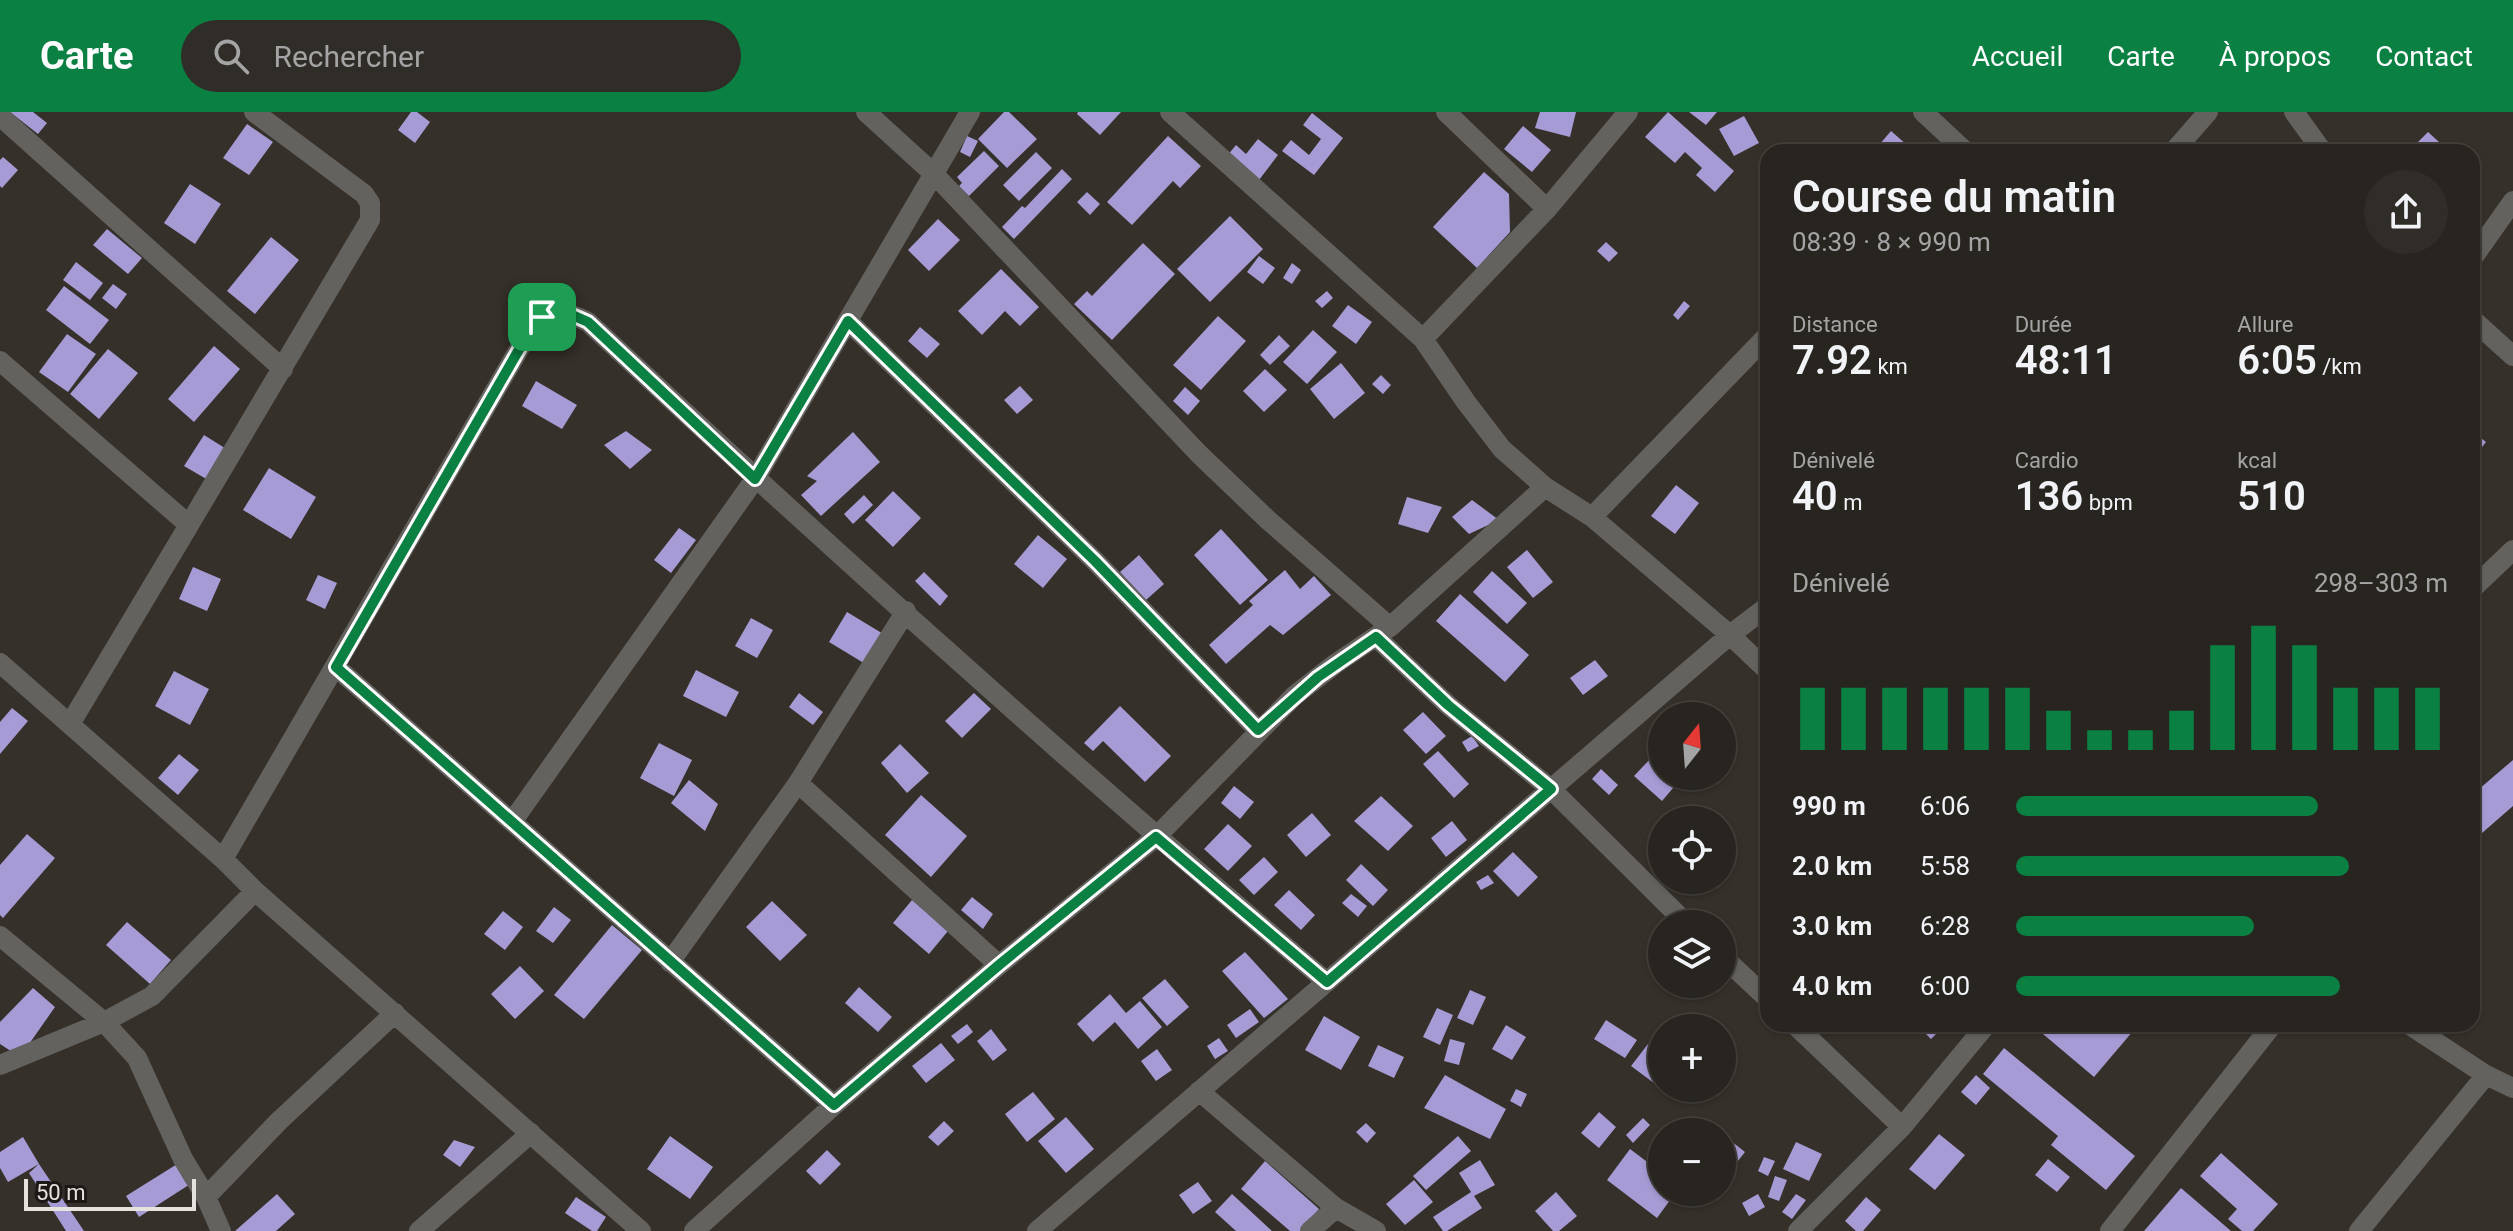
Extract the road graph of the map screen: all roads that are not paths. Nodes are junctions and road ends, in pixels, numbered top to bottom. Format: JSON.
{"nodes":[{"id":1,"x":254,"y":112,"type":"edge"},
{"id":2,"x":866,"y":112,"type":"edge"},
{"id":3,"x":970,"y":112,"type":"edge"},
{"id":4,"x":1170,"y":112,"type":"edge"},
{"id":5,"x":1446,"y":112,"type":"edge"},
{"id":6,"x":1628,"y":112,"type":"edge"},
{"id":7,"x":1923,"y":112,"type":"edge"},
{"id":8,"x":2208,"y":112,"type":"edge"},
{"id":9,"x":2294,"y":112,"type":"edge"},
{"id":10,"x":0,"y":116,"type":"edge"},
{"id":11,"x":1953,"y":144,"type":"edge"},
{"id":12,"x":2180,"y":144,"type":"edge"},
{"id":13,"x":2317,"y":144,"type":"edge"},
{"id":14,"x":934,"y":174,"type":"junction"},
{"id":15,"x":2513,"y":201,"type":"edge"},
{"id":16,"x":1547,"y":209,"type":"junction"},
{"id":17,"x":2480,"y":248,"type":"edge"},
{"id":18,"x":848,"y":321,"type":"junction"},
{"id":19,"x":2480,"y":326,"type":"edge"},
{"id":20,"x":1423,"y":339,"type":"junction"},
{"id":21,"x":1760,"y":343,"type":"edge"},
{"id":22,"x":2513,"y":356,"type":"edge"},
{"id":23,"x":0,"y":361,"type":"edge"},
{"id":24,"x":283,"y":369,"type":"junction"},
{"id":25,"x":755,"y":479,"type":"junction"},
{"id":26,"x":1545,"y":487,"type":"junction"},
{"id":27,"x":1592,"y":517,"type":"junction"},
{"id":28,"x":189,"y":525,"type":"junction"},
{"id":29,"x":2513,"y":550,"type":"edge"},
{"id":30,"x":2480,"y":581,"type":"edge"},
{"id":31,"x":906,"y":611,"type":"junction"},
{"id":32,"x":1760,"y":612,"type":"edge"},
{"id":33,"x":1383,"y":632,"type":"junction"},
{"id":34,"x":1730,"y":635,"type":"junction"},
{"id":35,"x":0,"y":663,"type":"edge"},
{"id":36,"x":1760,"y":663,"type":"edge"},
{"id":37,"x":336,"y":667,"type":"junction"},
{"id":38,"x":70,"y":724,"type":"junction"},
{"id":39,"x":1258,"y":730,"type":"junction"},
{"id":40,"x":798,"y":783,"type":"junction"},
{"id":41,"x":1551,"y":789,"type":"junction"},
{"id":42,"x":512,"y":822,"type":"junction"},
{"id":43,"x":1156,"y":837,"type":"junction"},
{"id":44,"x":223,"y":859,"type":"junction"},
{"id":45,"x":255,"y":891,"type":"junction"},
{"id":46,"x":1673,"y":910,"type":"edge"},
{"id":47,"x":0,"y":936,"type":"edge"},
{"id":48,"x":670,"y":962,"type":"junction"},
{"id":49,"x":999,"y":965,"type":"junction"},
{"id":50,"x":1736,"y":969,"type":"edge"},
{"id":51,"x":1327,"y":982,"type":"junction"},
{"id":52,"x":1760,"y":992,"type":"edge"},
{"id":53,"x":395,"y":1013,"type":"junction"},
{"id":54,"x":104,"y":1022,"type":"junction"},
{"id":55,"x":1802,"y":1032,"type":"edge"},
{"id":56,"x":1980,"y":1032,"type":"edge"},
{"id":57,"x":2267,"y":1032,"type":"edge"},
{"id":58,"x":2420,"y":1032,"type":"edge"},
{"id":59,"x":0,"y":1065,"type":"edge"},
{"id":60,"x":2486,"y":1075,"type":"junction"},
{"id":61,"x":2513,"y":1088,"type":"edge"},
{"id":62,"x":1199,"y":1091,"type":"junction"},
{"id":63,"x":834,"y":1105,"type":"junction"},
{"id":64,"x":1902,"y":1127,"type":"junction"},
{"id":65,"x":531,"y":1133,"type":"junction"},
{"id":66,"x":206,"y":1197,"type":"junction"},
{"id":67,"x":1336,"y":1208,"type":"junction"},
{"id":68,"x":221,"y":1231,"type":"edge"},
{"id":69,"x":419,"y":1231,"type":"edge"},
{"id":70,"x":641,"y":1231,"type":"edge"},
{"id":71,"x":694,"y":1231,"type":"edge"},
{"id":72,"x":1037,"y":1231,"type":"edge"},
{"id":73,"x":1310,"y":1231,"type":"edge"},
{"id":74,"x":1376,"y":1231,"type":"edge"},
{"id":75,"x":1798,"y":1231,"type":"edge"},
{"id":76,"x":2110,"y":1231,"type":"edge"},
{"id":77,"x":2359,"y":1231,"type":"edge"}],
"edges":[{"from":1,"to":24,"type":"street"},
{"from":2,"to":14,"type":"street"},
{"from":3,"to":14,"type":"street"},
{"from":4,"to":20,"type":"street"},
{"from":5,"to":16,"type":"street"},
{"from":6,"to":16,"type":"street"},
{"from":7,"to":11,"type":"street"},
{"from":8,"to":12,"type":"street"},
{"from":9,"to":13,"type":"street"},
{"from":10,"to":24,"type":"street"},
{"from":14,"to":18,"type":"street"},
{"from":14,"to":33,"type":"street"},
{"from":15,"to":17,"type":"street"},
{"from":16,"to":20,"type":"street"},
{"from":18,"to":25,"type":"street"},
{"from":18,"to":39,"type":"street"},
{"from":19,"to":22,"type":"street"},
{"from":20,"to":26,"type":"street"},
{"from":21,"to":27,"type":"street"},
{"from":23,"to":28,"type":"street"},
{"from":24,"to":28,"type":"street"},
{"from":25,"to":31,"type":"street"},
{"from":25,"to":37,"type":"street"},
{"from":25,"to":42,"type":"street"},
{"from":26,"to":27,"type":"street"},
{"from":26,"to":33,"type":"street"},
{"from":27,"to":34,"type":"street"},
{"from":28,"to":38,"type":"street"},
{"from":29,"to":30,"type":"street"},
{"from":31,"to":40,"type":"street"},
{"from":31,"to":43,"type":"street"},
{"from":32,"to":34,"type":"street"},
{"from":33,"to":39,"type":"street"},
{"from":33,"to":41,"type":"street"},
{"from":34,"to":36,"type":"street"},
{"from":34,"to":41,"type":"street"},
{"from":35,"to":38,"type":"street"},
{"from":37,"to":42,"type":"street"},
{"from":37,"to":44,"type":"street"},
{"from":38,"to":44,"type":"street"},
{"from":39,"to":43,"type":"street"},
{"from":40,"to":48,"type":"street"},
{"from":40,"to":49,"type":"street"},
{"from":41,"to":46,"type":"street"},
{"from":41,"to":51,"type":"street"},
{"from":42,"to":48,"type":"street"},
{"from":43,"to":49,"type":"street"},
{"from":43,"to":51,"type":"street"},
{"from":44,"to":45,"type":"street"},
{"from":45,"to":53,"type":"street"},
{"from":45,"to":54,"type":"street"},
{"from":47,"to":54,"type":"street"},
{"from":48,"to":63,"type":"street"},
{"from":49,"to":63,"type":"street"},
{"from":50,"to":52,"type":"street"},
{"from":51,"to":62,"type":"street"},
{"from":53,"to":65,"type":"street"},
{"from":53,"to":66,"type":"street"},
{"from":54,"to":59,"type":"street"},
{"from":54,"to":66,"type":"street"},
{"from":55,"to":64,"type":"street"},
{"from":56,"to":64,"type":"street"},
{"from":57,"to":76,"type":"street"},
{"from":58,"to":60,"type":"street"},
{"from":60,"to":61,"type":"street"},
{"from":60,"to":77,"type":"street"},
{"from":62,"to":67,"type":"street"},
{"from":62,"to":72,"type":"street"},
{"from":63,"to":71,"type":"street"},
{"from":64,"to":75,"type":"street"},
{"from":65,"to":69,"type":"street"},
{"from":65,"to":70,"type":"street"},
{"from":66,"to":68,"type":"street"},
{"from":67,"to":73,"type":"street"},
{"from":67,"to":74,"type":"street"}]}
